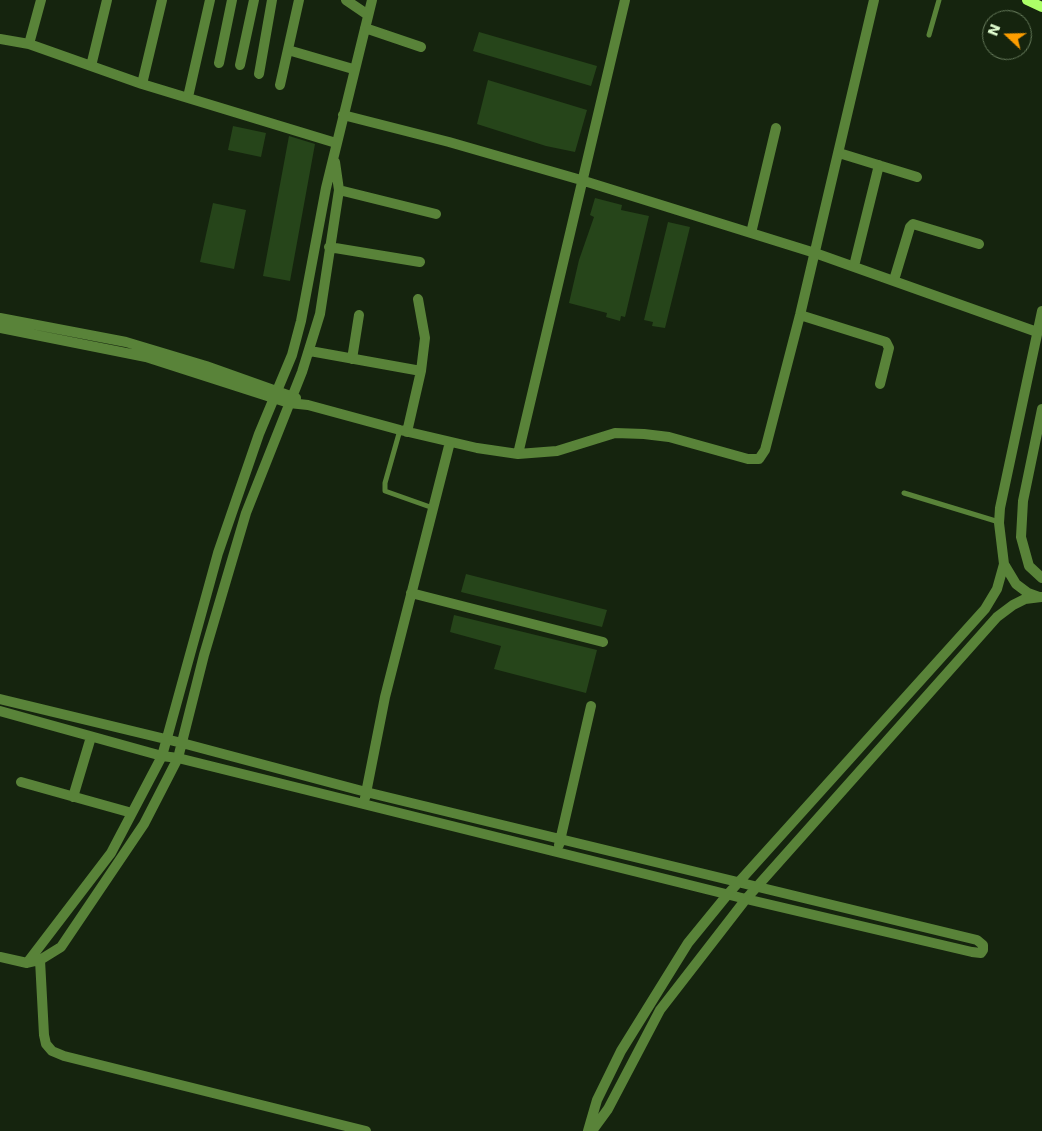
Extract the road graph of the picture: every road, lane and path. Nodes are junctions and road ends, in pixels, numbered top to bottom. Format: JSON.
{"nodes":[{"id":1,"x":41,"y":0,"type":"edge"},
{"id":2,"x":107,"y":0,"type":"edge"},
{"id":3,"x":162,"y":0,"type":"edge"},
{"id":4,"x":210,"y":0,"type":"edge"},
{"id":5,"x":232,"y":0,"type":"edge"},
{"id":6,"x":254,"y":0,"type":"edge"},
{"id":7,"x":272,"y":0,"type":"edge"},
{"id":8,"x":299,"y":0,"type":"edge"},
{"id":9,"x":346,"y":0,"type":"edge"},
{"id":10,"x":372,"y":0,"type":"edge"},
{"id":11,"x":625,"y":0,"type":"edge"},
{"id":12,"x":874,"y":0,"type":"edge"},
{"id":13,"x":939,"y":0,"type":"edge"},
{"id":14,"x":1027,"y":0,"type":"edge"},
{"id":15,"x":1042,"y":6,"type":"edge"},
{"id":16,"x":368,"y":15,"type":"junction"},
{"id":17,"x":365,"y":28,"type":"junction"},
{"id":18,"x":929,"y":34,"type":"dead end"},
{"id":19,"x":0,"y":39,"type":"edge"},
{"id":20,"x":29,"y":44,"type":"junction"},
{"id":21,"x":421,"y":47,"type":"dead end"},
{"id":22,"x":288,"y":50,"type":"junction"},
{"id":23,"x":218,"y":63,"type":"dead end"},
{"id":24,"x":240,"y":65,"type":"dead end"},
{"id":25,"x":91,"y":66,"type":"junction"},
{"id":26,"x":354,"y":69,"type":"junction"},
{"id":27,"x":259,"y":74,"type":"dead end"},
{"id":28,"x":142,"y":84,"type":"junction"},
{"id":29,"x":280,"y":85,"type":"dead end"},
{"id":30,"x":188,"y":97,"type":"junction"},
{"id":31,"x":343,"y":115,"type":"junction"},
{"id":32,"x":776,"y":128,"type":"dead end"},
{"id":33,"x":336,"y":143,"type":"junction"},
{"id":34,"x":839,"y":153,"type":"junction"},
{"id":35,"x":334,"y":156,"type":"junction"},
{"id":36,"x":879,"y":165,"type":"junction"},
{"id":37,"x":917,"y":177,"type":"dead end"},
{"id":38,"x":581,"y":180,"type":"junction"},
{"id":39,"x":339,"y":190,"type":"junction"},
{"id":40,"x":436,"y":214,"type":"dead end"},
{"id":41,"x":751,"y":233,"type":"junction"},
{"id":42,"x":978,"y":244,"type":"dead end"},
{"id":43,"x":329,"y":247,"type":"junction"},
{"id":44,"x":815,"y":253,"type":"junction"},
{"id":45,"x":420,"y":262,"type":"dead end"},
{"id":46,"x":854,"y":266,"type":"junction"},
{"id":47,"x":894,"y":280,"type":"junction"},
{"id":48,"x":418,"y":299,"type":"dead end"},
{"id":49,"x":1042,"y":311,"type":"edge"},
{"id":50,"x":359,"y":315,"type":"dead end"},
{"id":51,"x":800,"y":315,"type":"junction"},
{"id":52,"x":0,"y":318,"type":"edge"},
{"id":53,"x":0,"y":328,"type":"edge"},
{"id":54,"x":1037,"y":332,"type":"junction"},
{"id":55,"x":310,"y":351,"type":"junction"},
{"id":56,"x":352,"y":359,"type":"junction"},
{"id":57,"x":421,"y":371,"type":"junction"},
{"id":58,"x":880,"y":384,"type":"dead end"},
{"id":59,"x":275,"y":394,"type":"junction"},
{"id":60,"x":290,"y":399,"type":"junction"},
{"id":61,"x":1042,"y":409,"type":"edge"},
{"id":62,"x":403,"y":431,"type":"junction"},
{"id":63,"x":450,"y":442,"type":"junction"},
{"id":64,"x":518,"y":454,"type":"junction"},
{"id":65,"x":904,"y":493,"type":"dead end"},
{"id":66,"x":433,"y":508,"type":"junction"},
{"id":67,"x":999,"y":523,"type":"junction"},
{"id":68,"x":1004,"y":564,"type":"junction"},
{"id":69,"x":1042,"y":578,"type":"edge"},
{"id":70,"x":411,"y":594,"type":"junction"},
{"id":71,"x":1041,"y":598,"type":"edge"},
{"id":72,"x":603,"y":642,"type":"dead end"},
{"id":73,"x":0,"y":699,"type":"edge"},
{"id":74,"x":592,"y":706,"type":"dead end"},
{"id":75,"x":0,"y":711,"type":"edge"},
{"id":76,"x":91,"y":737,"type":"junction"},
{"id":77,"x":166,"y":740,"type":"junction"},
{"id":78,"x":182,"y":743,"type":"junction"},
{"id":79,"x":162,"y":756,"type":"junction"},
{"id":80,"x":178,"y":758,"type":"junction"},
{"id":81,"x":21,"y":782,"type":"dead end"},
{"id":82,"x":366,"y":792,"type":"junction"},
{"id":83,"x":73,"y":797,"type":"junction"},
{"id":84,"x":364,"y":804,"type":"junction"},
{"id":85,"x":132,"y":814,"type":"junction"},
{"id":86,"x":560,"y":839,"type":"junction"},
{"id":87,"x":557,"y":853,"type":"junction"},
{"id":88,"x":739,"y":882,"type":"junction"},
{"id":89,"x":757,"y":886,"type":"junction"},
{"id":90,"x":728,"y":894,"type":"junction"},
{"id":91,"x":746,"y":899,"type":"junction"},
{"id":92,"x":0,"y":957,"type":"edge"},
{"id":93,"x":40,"y":960,"type":"junction"},
{"id":94,"x":27,"y":963,"type":"junction"},
{"id":95,"x":366,"y":1131,"type":"edge"},
{"id":96,"x":588,"y":1131,"type":"edge"},
{"id":97,"x":592,"y":1131,"type":"edge"}],
"edges":[{"from":1,"to":20,"type":"street"},
{"from":2,"to":25,"type":"street"},
{"from":3,"to":28,"type":"street"},
{"from":4,"to":30,"type":"street"},
{"from":5,"to":23,"type":"street"},
{"from":6,"to":24,"type":"street"},
{"from":7,"to":27,"type":"street"},
{"from":8,"to":22,"type":"street"},
{"from":9,"to":16,"type":"street"},
{"from":10,"to":16,"type":"street"},
{"from":11,"to":38,"type":"street"},
{"from":12,"to":34,"type":"street"},
{"from":13,"to":18,"type":"lane"},
{"from":14,"to":15,"type":"main road"},
{"from":16,"to":17,"type":"street"},
{"from":17,"to":21,"type":"street"},
{"from":17,"to":26,"type":"street"},
{"from":19,"to":20,"type":"street"},
{"from":20,"to":25,"type":"street"},
{"from":22,"to":26,"type":"street"},
{"from":22,"to":29,"type":"street"},
{"from":25,"to":28,"type":"street"},
{"from":26,"to":31,"type":"street"},
{"from":28,"to":30,"type":"street"},
{"from":30,"to":33,"type":"street"},
{"from":31,"to":33,"type":"street"},
{"from":31,"to":38,"type":"street"},
{"from":32,"to":41,"type":"street"},
{"from":33,"to":35,"type":"street"},
{"from":34,"to":36,"type":"street"},
{"from":34,"to":44,"type":"street"},
{"from":35,"to":39,"type":"street"},
{"from":35,"to":59,"type":"street"},
{"from":36,"to":37,"type":"street"},
{"from":36,"to":46,"type":"street"},
{"from":38,"to":41,"type":"street"},
{"from":38,"to":64,"type":"street"},
{"from":39,"to":40,"type":"street"},
{"from":39,"to":43,"type":"street"},
{"from":41,"to":44,"type":"street"},
{"from":42,"to":47,"type":"street"},
{"from":43,"to":45,"type":"street"},
{"from":43,"to":55,"type":"street"},
{"from":44,"to":46,"type":"street"},
{"from":44,"to":51,"type":"street"},
{"from":46,"to":47,"type":"street"},
{"from":47,"to":54,"type":"street"},
{"from":48,"to":57,"type":"street"},
{"from":49,"to":54,"type":"street"},
{"from":50,"to":56,"type":"street"},
{"from":51,"to":58,"type":"street"},
{"from":51,"to":64,"type":"street"},
{"from":52,"to":59,"type":"street"},
{"from":53,"to":59,"type":"street"},
{"from":54,"to":67,"type":"street"},
{"from":55,"to":56,"type":"street"},
{"from":55,"to":60,"type":"street"},
{"from":56,"to":57,"type":"street"},
{"from":57,"to":62,"type":"street"},
{"from":59,"to":60,"type":"street"},
{"from":59,"to":77,"type":"street"},
{"from":60,"to":62,"type":"street"},
{"from":60,"to":78,"type":"street"},
{"from":61,"to":69,"type":"street"},
{"from":62,"to":63,"type":"street"},
{"from":62,"to":66,"type":"lane"},
{"from":63,"to":64,"type":"street"},
{"from":63,"to":66,"type":"street"},
{"from":65,"to":67,"type":"lane"},
{"from":66,"to":70,"type":"street"},
{"from":67,"to":68,"type":"street"},
{"from":68,"to":71,"type":"street"},
{"from":68,"to":88,"type":"street"},
{"from":70,"to":72,"type":"street"},
{"from":70,"to":82,"type":"street"},
{"from":71,"to":89,"type":"street"},
{"from":73,"to":77,"type":"street"},
{"from":74,"to":86,"type":"street"},
{"from":75,"to":76,"type":"street"},
{"from":76,"to":79,"type":"street"},
{"from":76,"to":83,"type":"street"},
{"from":77,"to":78,"type":"street"},
{"from":77,"to":79,"type":"street"},
{"from":78,"to":80,"type":"street"},
{"from":78,"to":82,"type":"street"},
{"from":79,"to":80,"type":"street"},
{"from":79,"to":85,"type":"street"},
{"from":80,"to":84,"type":"street"},
{"from":80,"to":93,"type":"street"},
{"from":81,"to":83,"type":"street"},
{"from":82,"to":84,"type":"street"},
{"from":82,"to":86,"type":"street"},
{"from":83,"to":85,"type":"street"},
{"from":84,"to":87,"type":"street"},
{"from":85,"to":94,"type":"street"},
{"from":86,"to":87,"type":"street"},
{"from":86,"to":88,"type":"street"},
{"from":87,"to":90,"type":"street"},
{"from":88,"to":89,"type":"street"},
{"from":88,"to":90,"type":"street"},
{"from":89,"to":91,"type":"street"},
{"from":89,"to":91,"type":"street"},
{"from":90,"to":91,"type":"street"},
{"from":90,"to":96,"type":"street"},
{"from":91,"to":97,"type":"street"},
{"from":92,"to":94,"type":"street"},
{"from":93,"to":94,"type":"street"},
{"from":93,"to":95,"type":"street"}]}
